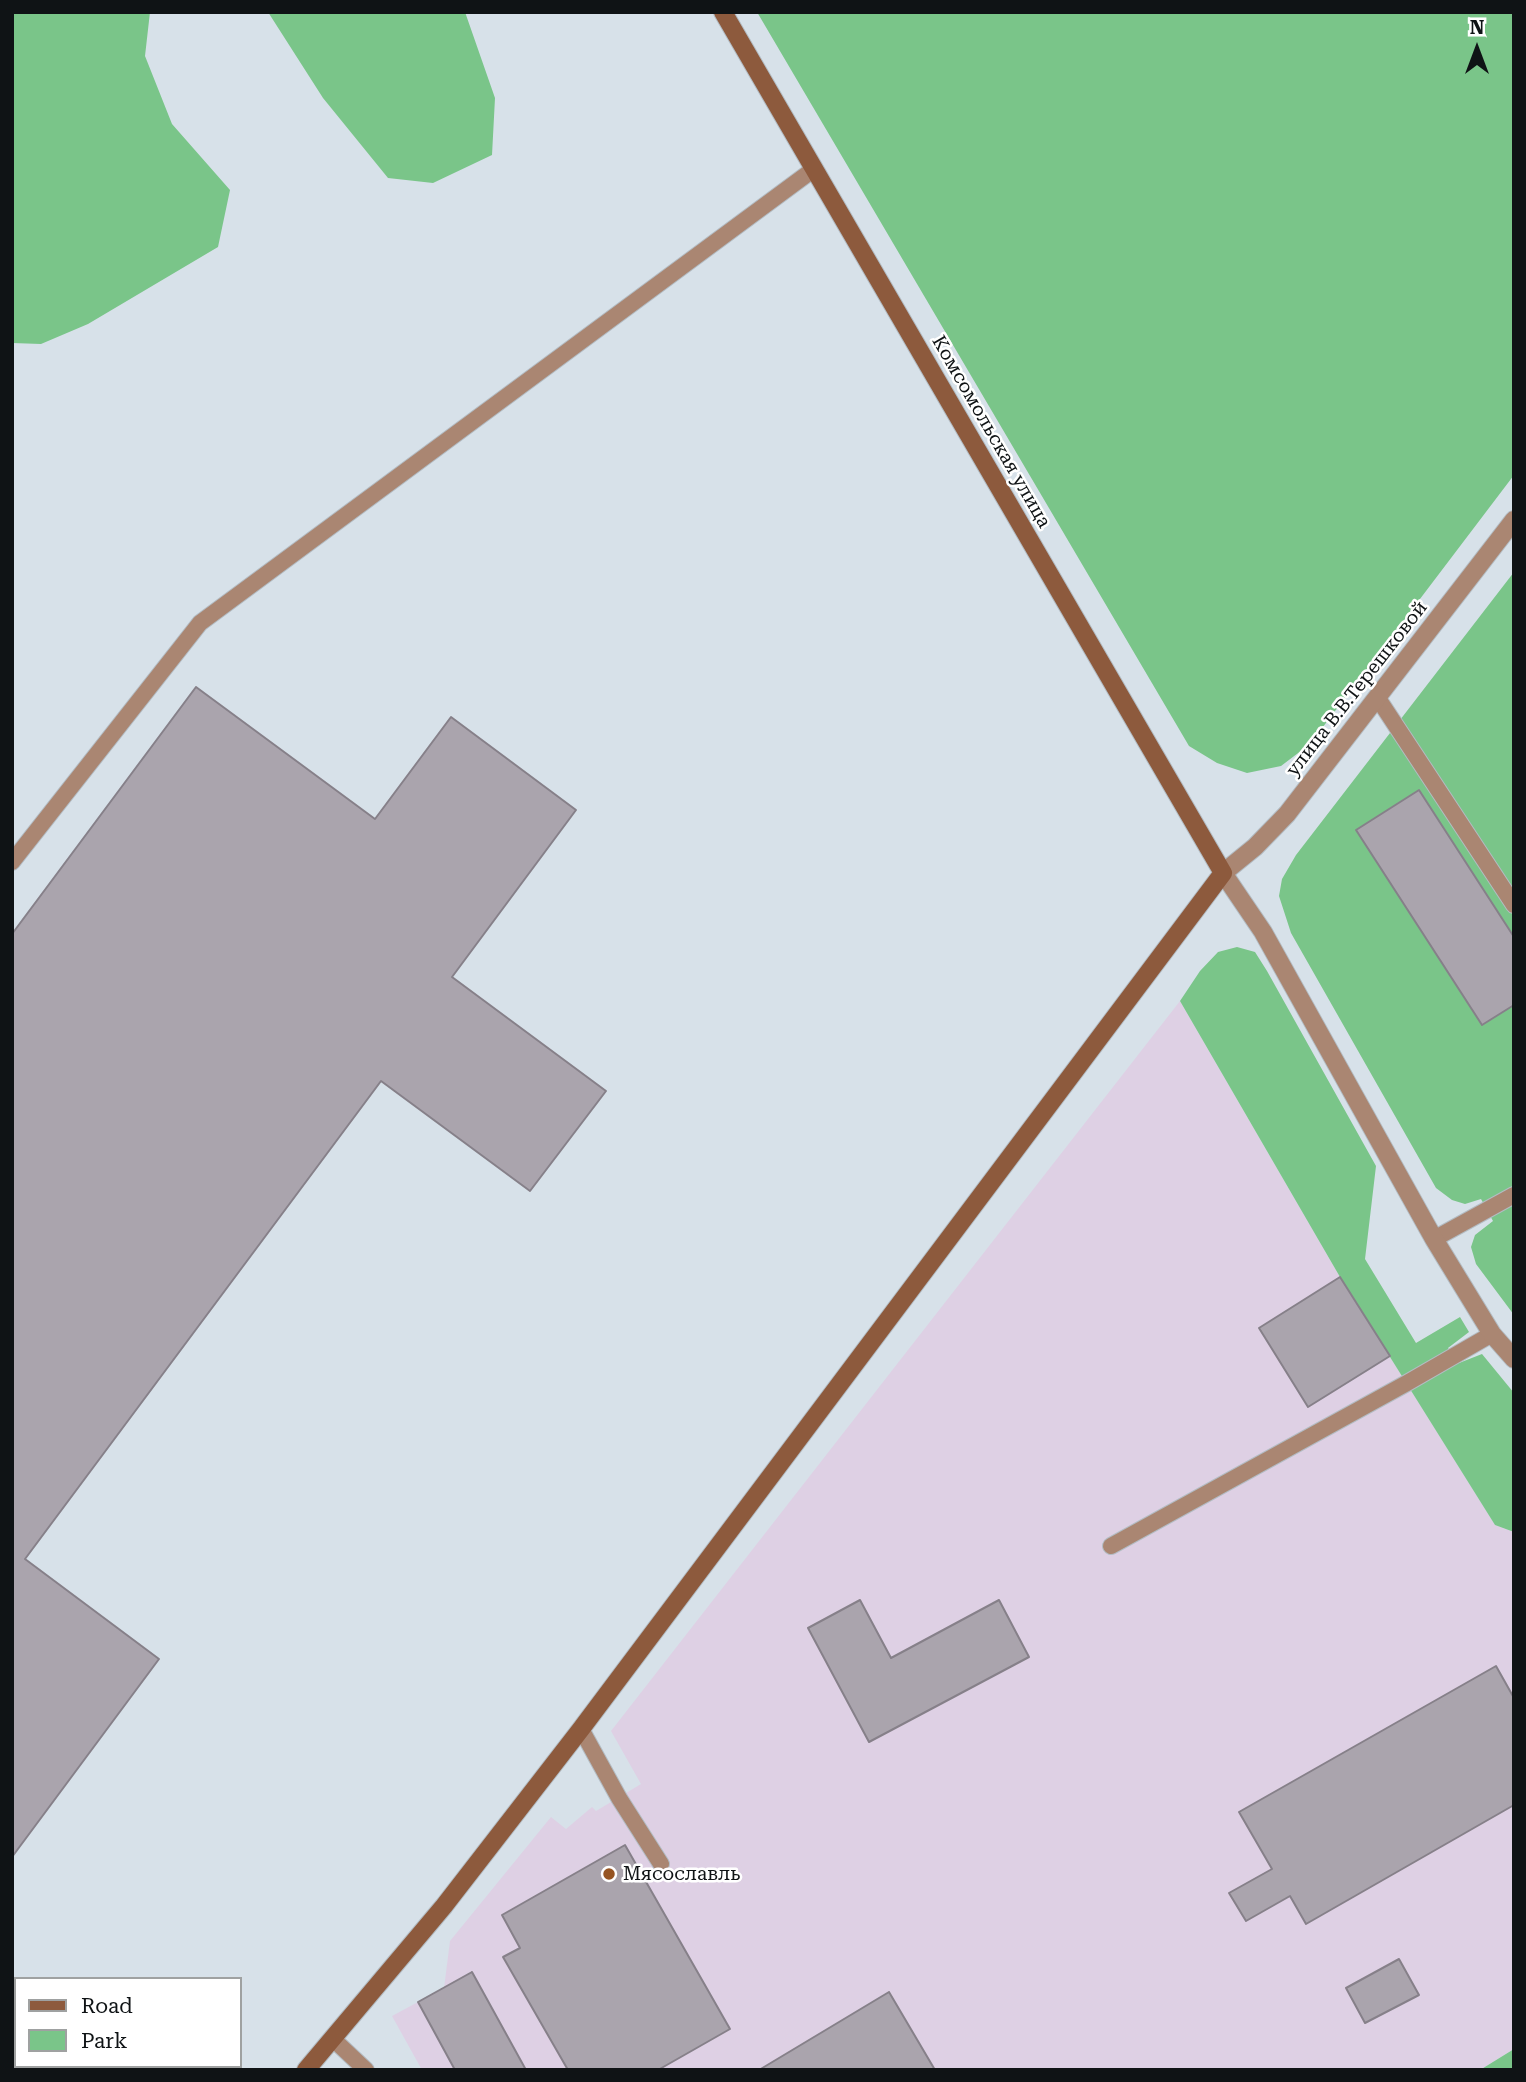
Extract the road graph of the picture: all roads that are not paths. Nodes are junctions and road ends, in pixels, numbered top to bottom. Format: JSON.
{"nodes":[{"id":1,"x":723,"y":12,"type":"edge"},
{"id":2,"x":814,"y":169,"type":"junction"},
{"id":3,"x":1514,"y":520,"type":"edge"},
{"id":4,"x":1377,"y":697,"type":"junction"},
{"id":5,"x":12,"y":862,"type":"edge"},
{"id":6,"x":1223,"y":873,"type":"junction"},
{"id":7,"x":1514,"y":905,"type":"edge"},
{"id":8,"x":1514,"y":1195,"type":"edge"},
{"id":9,"x":1434,"y":1239,"type":"junction"},
{"id":10,"x":1492,"y":1334,"type":"junction"},
{"id":11,"x":1514,"y":1360,"type":"edge"},
{"id":12,"x":1111,"y":1546,"type":"dead end"},
{"id":13,"x":581,"y":1729,"type":"junction"},
{"id":14,"x":661,"y":1864,"type":"dead end"},
{"id":15,"x":333,"y":2039,"type":"junction"},
{"id":16,"x":306,"y":2070,"type":"edge"},
{"id":17,"x":366,"y":2070,"type":"edge"}],
"edges":[{"from":1,"to":2,"type":"main road","name":"Комсомольская улица"},
{"from":2,"to":5,"type":"lane"},
{"from":2,"to":6,"type":"main road","name":"Комсомольская улица"},
{"from":3,"to":4,"type":"street","name":"улица В.В.Терешковой"},
{"from":4,"to":6,"type":"street","name":"улица В.В.Терешковой"},
{"from":4,"to":7,"type":"lane"},
{"from":6,"to":9,"type":"street"},
{"from":6,"to":13,"type":"main road"},
{"from":8,"to":9,"type":"lane"},
{"from":9,"to":10,"type":"street"},
{"from":10,"to":11,"type":"street"},
{"from":10,"to":12,"type":"lane"},
{"from":13,"to":14,"type":"lane"},
{"from":13,"to":15,"type":"main road"},
{"from":15,"to":16,"type":"main road"},
{"from":15,"to":17,"type":"lane"}]}
